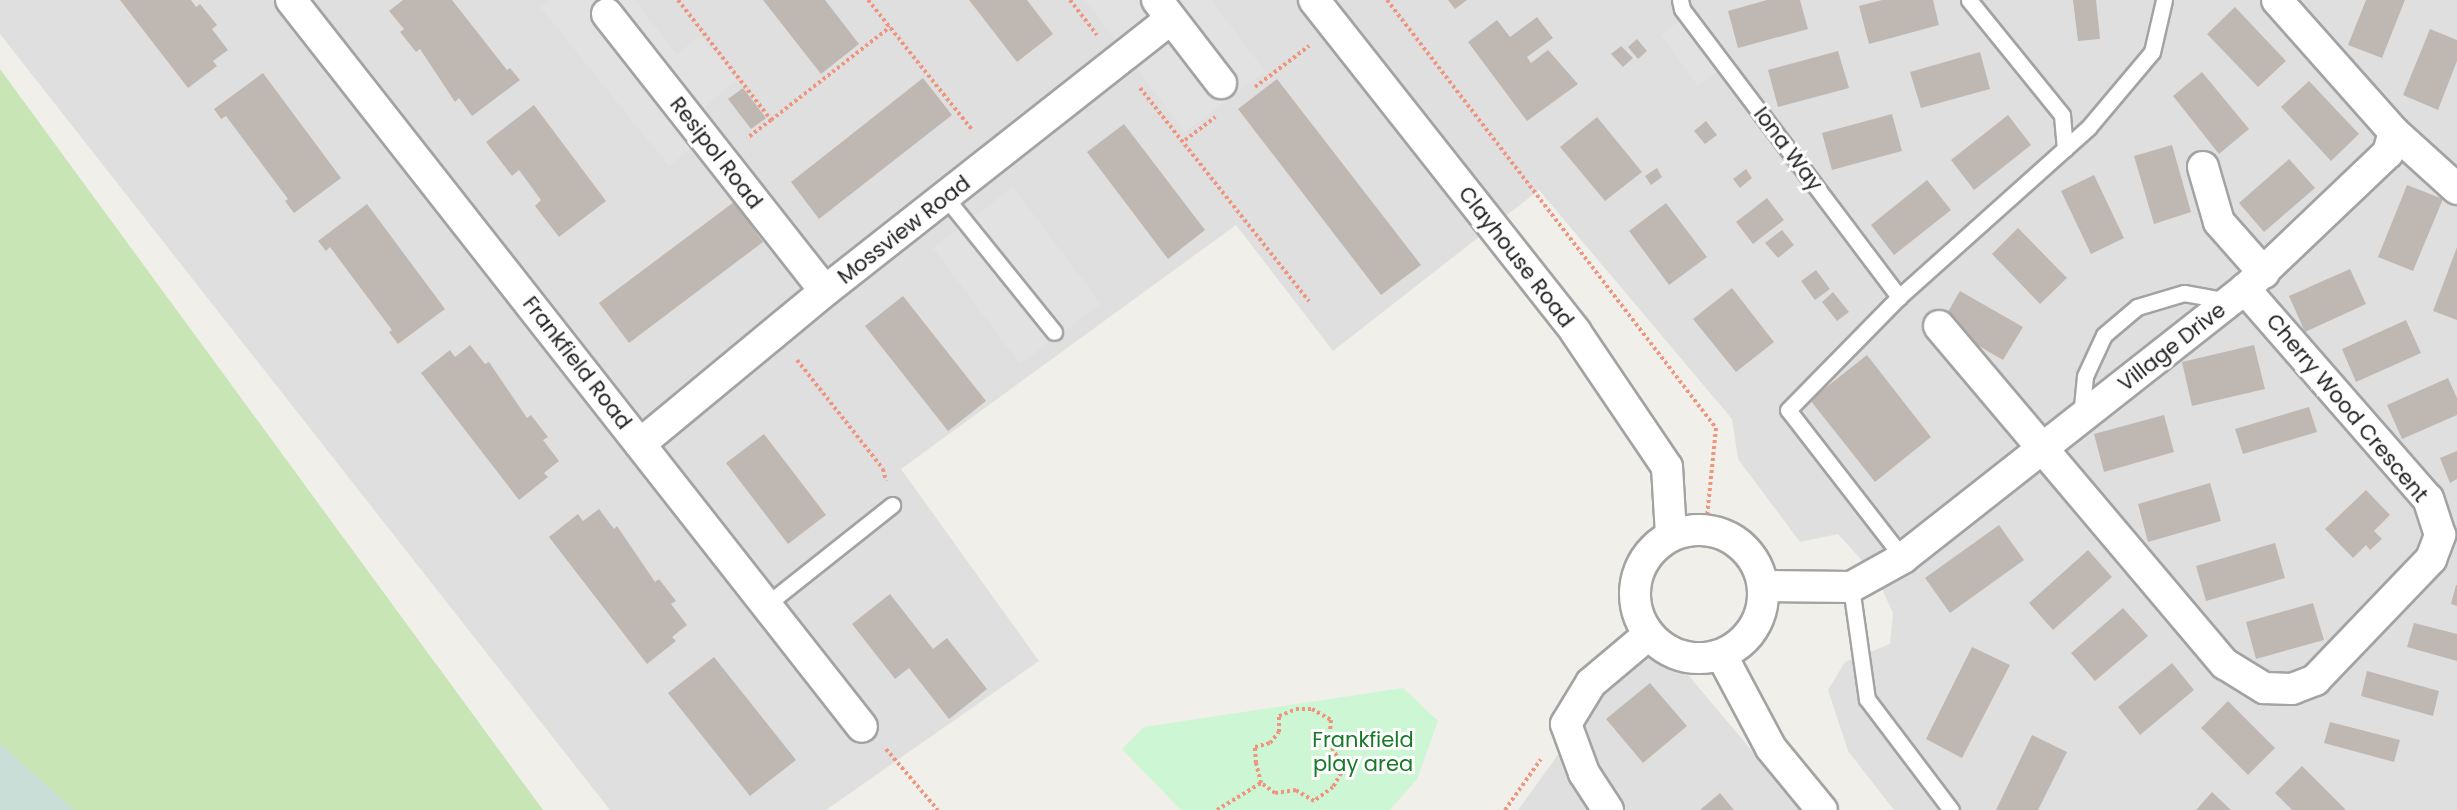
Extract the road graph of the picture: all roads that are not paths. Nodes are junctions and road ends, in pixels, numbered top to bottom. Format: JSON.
{"nodes":[{"id":1,"x":291,"y":0,"type":"edge"},
{"id":2,"x":1314,"y":0,"type":"edge"},
{"id":3,"x":1680,"y":0,"type":"edge"},
{"id":4,"x":1969,"y":0,"type":"edge"},
{"id":5,"x":2164,"y":0,"type":"edge"},
{"id":6,"x":2277,"y":0,"type":"edge"},
{"id":7,"x":1164,"y":9,"type":"edge"},
{"id":8,"x":607,"y":14,"type":"dead end"},
{"id":9,"x":1222,"y":97,"type":"road end"},
{"id":10,"x":2394,"y":132,"type":"junction"},
{"id":11,"x":2066,"y":148,"type":"junction"},
{"id":12,"x":2204,"y":167,"type":"dead end"},
{"id":13,"x":2457,"y":189,"type":"edge"},
{"id":14,"x":946,"y":198,"type":"junction"},
{"id":15,"x":2246,"y":288,"type":"junction"},
{"id":16,"x":825,"y":291,"type":"junction"},
{"id":17,"x":1899,"y":297,"type":"junction"},
{"id":18,"x":1939,"y":326,"type":"dead end"},
{"id":19,"x":1054,"y":332,"type":"dead end"},
{"id":20,"x":2081,"y":419,"type":"junction"},
{"id":21,"x":640,"y":444,"type":"junction"},
{"id":22,"x":2041,"y":451,"type":"junction"},
{"id":23,"x":892,"y":505,"type":"road end"},
{"id":24,"x":1671,"y":535,"type":"junction"},
{"id":25,"x":1903,"y":558,"type":"junction"},
{"id":26,"x":1764,"y":586,"type":"junction"},
{"id":27,"x":1851,"y":587,"type":"junction"},
{"id":28,"x":766,"y":605,"type":"junction"},
{"id":29,"x":1648,"y":635,"type":"junction"},
{"id":30,"x":1722,"y":656,"type":"junction"},
{"id":31,"x":862,"y":727,"type":"road end"},
{"id":32,"x":1608,"y":810,"type":"edge"},
{"id":33,"x":1822,"y":810,"type":"edge"},
{"id":34,"x":1951,"y":810,"type":"edge"}],
"edges":[{"from":1,"to":21,"type":"street","name":"Frankfield Road"},
{"from":2,"to":24,"type":"street","name":"Clayhouse Road"},
{"from":3,"to":17,"type":"lane","name":"Iona Way"},
{"from":4,"to":11,"type":"lane"},
{"from":5,"to":11,"type":"lane"},
{"from":6,"to":10,"type":"street"},
{"from":7,"to":9,"type":"street","name":"Mossview Road"},
{"from":7,"to":14,"type":"street","name":"Mossview Road"},
{"from":8,"to":16,"type":"street","name":"Resipol Road"},
{"from":10,"to":13,"type":"street"},
{"from":10,"to":15,"type":"street","name":"Village Drive"},
{"from":11,"to":17,"type":"lane"},
{"from":12,"to":15,"type":"street","name":"Cherry Wood Crescent"},
{"from":14,"to":16,"type":"street","name":"Mossview Road"},
{"from":14,"to":19,"type":"lane"},
{"from":15,"to":20,"type":"street","name":"Village Drive"},
{"from":15,"to":20,"type":"lane"},
{"from":15,"to":22,"type":"street","name":"Cherry Wood Crescent"},
{"from":16,"to":21,"type":"street","name":"Mossview Road"},
{"from":17,"to":25,"type":"lane"},
{"from":18,"to":22,"type":"street","name":"Cherry Wood Crescent"},
{"from":20,"to":22,"type":"street","name":"Village Drive"},
{"from":21,"to":28,"type":"street","name":"Frankfield Road"},
{"from":22,"to":25,"type":"street","name":"Village Drive"},
{"from":23,"to":28,"type":"lane"},
{"from":24,"to":26,"type":"street"},
{"from":24,"to":29,"type":"street"},
{"from":25,"to":27,"type":"street","name":"Village Drive"},
{"from":26,"to":27,"type":"street","name":"Village Drive"},
{"from":26,"to":30,"type":"street"},
{"from":27,"to":34,"type":"lane"},
{"from":28,"to":31,"type":"street","name":"Frankfield Road"},
{"from":29,"to":30,"type":"street"},
{"from":29,"to":32,"type":"street"},
{"from":30,"to":33,"type":"street"}]}
